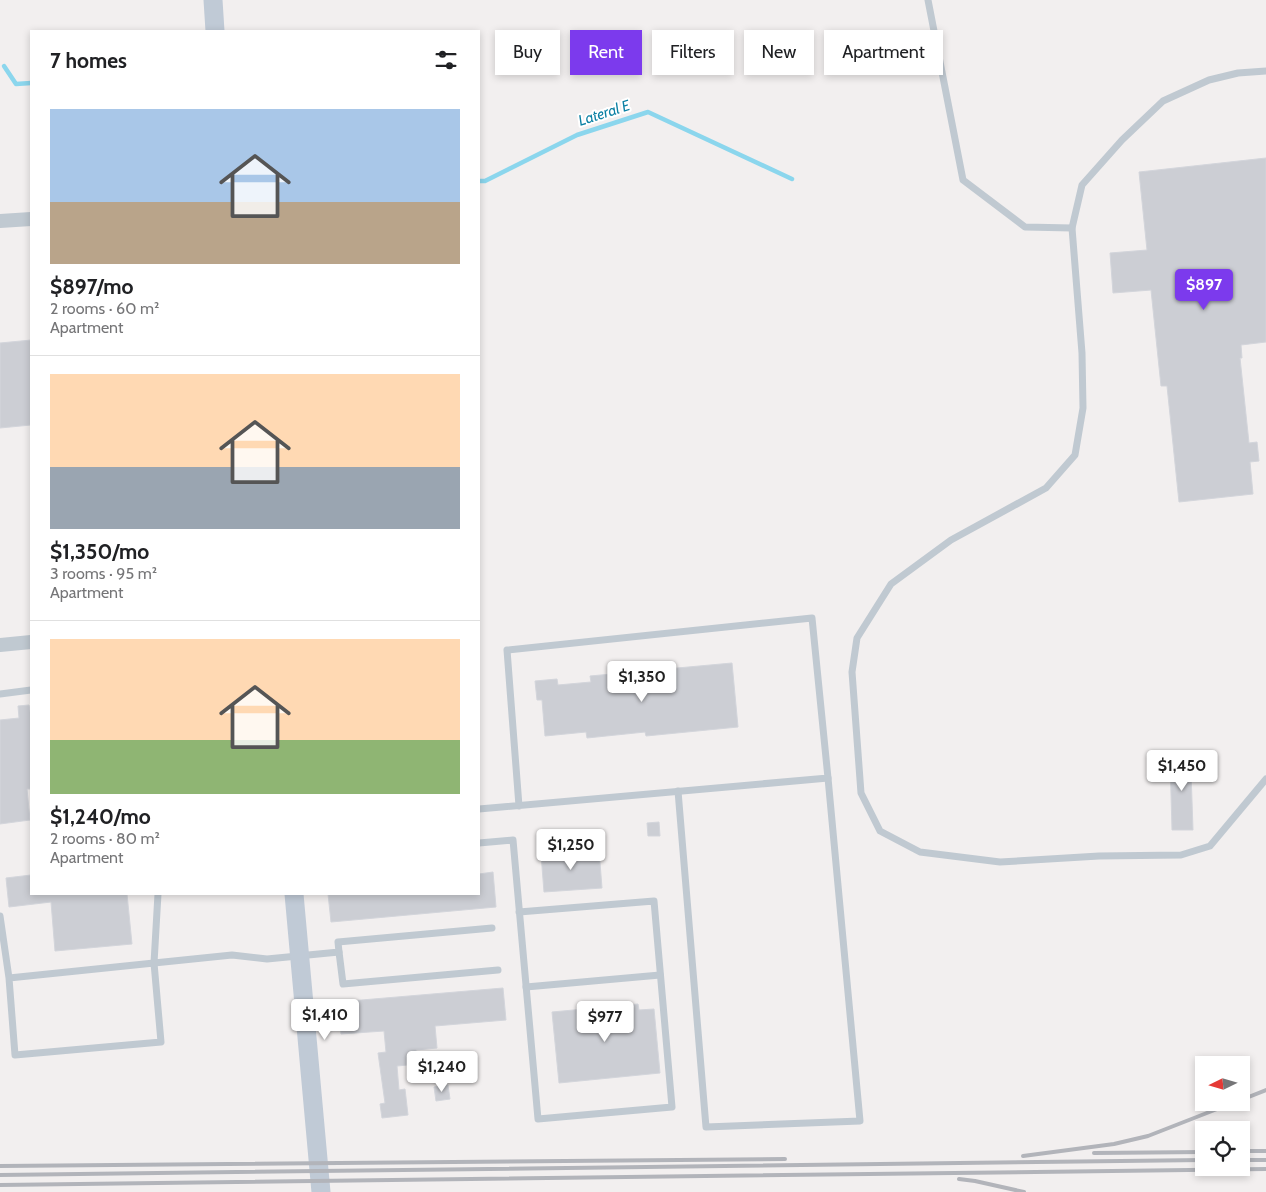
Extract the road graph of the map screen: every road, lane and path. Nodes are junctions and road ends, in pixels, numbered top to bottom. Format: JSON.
{"nodes":[{"id":1,"x":213,"y":0,"type":"edge"},
{"id":2,"x":928,"y":0,"type":"edge"},
{"id":3,"x":215,"y":30,"type":"edge"},
{"id":4,"x":1266,"y":71,"type":"edge"},
{"id":5,"x":30,"y":219,"type":"edge"},
{"id":6,"x":0,"y":221,"type":"edge"},
{"id":7,"x":1072,"y":228,"type":"junction"},
{"id":8,"x":30,"y":642,"type":"edge"},
{"id":9,"x":0,"y":645,"type":"edge"},
{"id":10,"x":30,"y":690,"type":"edge"},
{"id":11,"x":0,"y":694,"type":"edge"},
{"id":12,"x":828,"y":778,"type":"junction"},
{"id":13,"x":1266,"y":779,"type":"edge"},
{"id":14,"x":678,"y":792,"type":"junction"},
{"id":15,"x":519,"y":806,"type":"junction"},
{"id":16,"x":480,"y":809,"type":"edge"},
{"id":17,"x":480,"y":843,"type":"edge"},
{"id":18,"x":158,"y":895,"type":"edge"},
{"id":19,"x":294,"y":895,"type":"edge"},
{"id":20,"x":520,"y":912,"type":"junction"},
{"id":21,"x":0,"y":916,"type":"edge"},
{"id":22,"x":492,"y":928,"type":"dead end"},
{"id":23,"x":339,"y":952,"type":"junction"},
{"id":24,"x":300,"y":956,"type":"junction"},
{"id":25,"x":154,"y":963,"type":"junction"},
{"id":26,"x":498,"y":970,"type":"dead end"},
{"id":27,"x":660,"y":975,"type":"junction"},
{"id":28,"x":9,"y":978,"type":"junction"},
{"id":29,"x":526,"y":987,"type":"junction"},
{"id":30,"x":321,"y":1192,"type":"edge"}],
"edges":[{"from":1,"to":3,"type":"street"},
{"from":2,"to":7,"type":"lane"},
{"from":4,"to":7,"type":"lane"},
{"from":5,"to":6,"type":"street"},
{"from":7,"to":13,"type":"lane"},
{"from":8,"to":9,"type":"street"},
{"from":10,"to":11,"type":"lane"},
{"from":12,"to":14,"type":"lane"},
{"from":12,"to":14,"type":"lane"},
{"from":12,"to":15,"type":"lane"},
{"from":14,"to":15,"type":"lane"},
{"from":15,"to":16,"type":"lane"},
{"from":17,"to":20,"type":"lane"},
{"from":18,"to":25,"type":"lane"},
{"from":19,"to":24,"type":"street"},
{"from":20,"to":27,"type":"lane"},
{"from":20,"to":29,"type":"lane"},
{"from":21,"to":28,"type":"lane"},
{"from":22,"to":23,"type":"lane"},
{"from":23,"to":24,"type":"lane"},
{"from":23,"to":26,"type":"lane"},
{"from":24,"to":25,"type":"lane"},
{"from":24,"to":30,"type":"street"},
{"from":25,"to":28,"type":"lane"},
{"from":25,"to":28,"type":"lane"},
{"from":27,"to":29,"type":"lane"},
{"from":27,"to":29,"type":"lane"}]}
